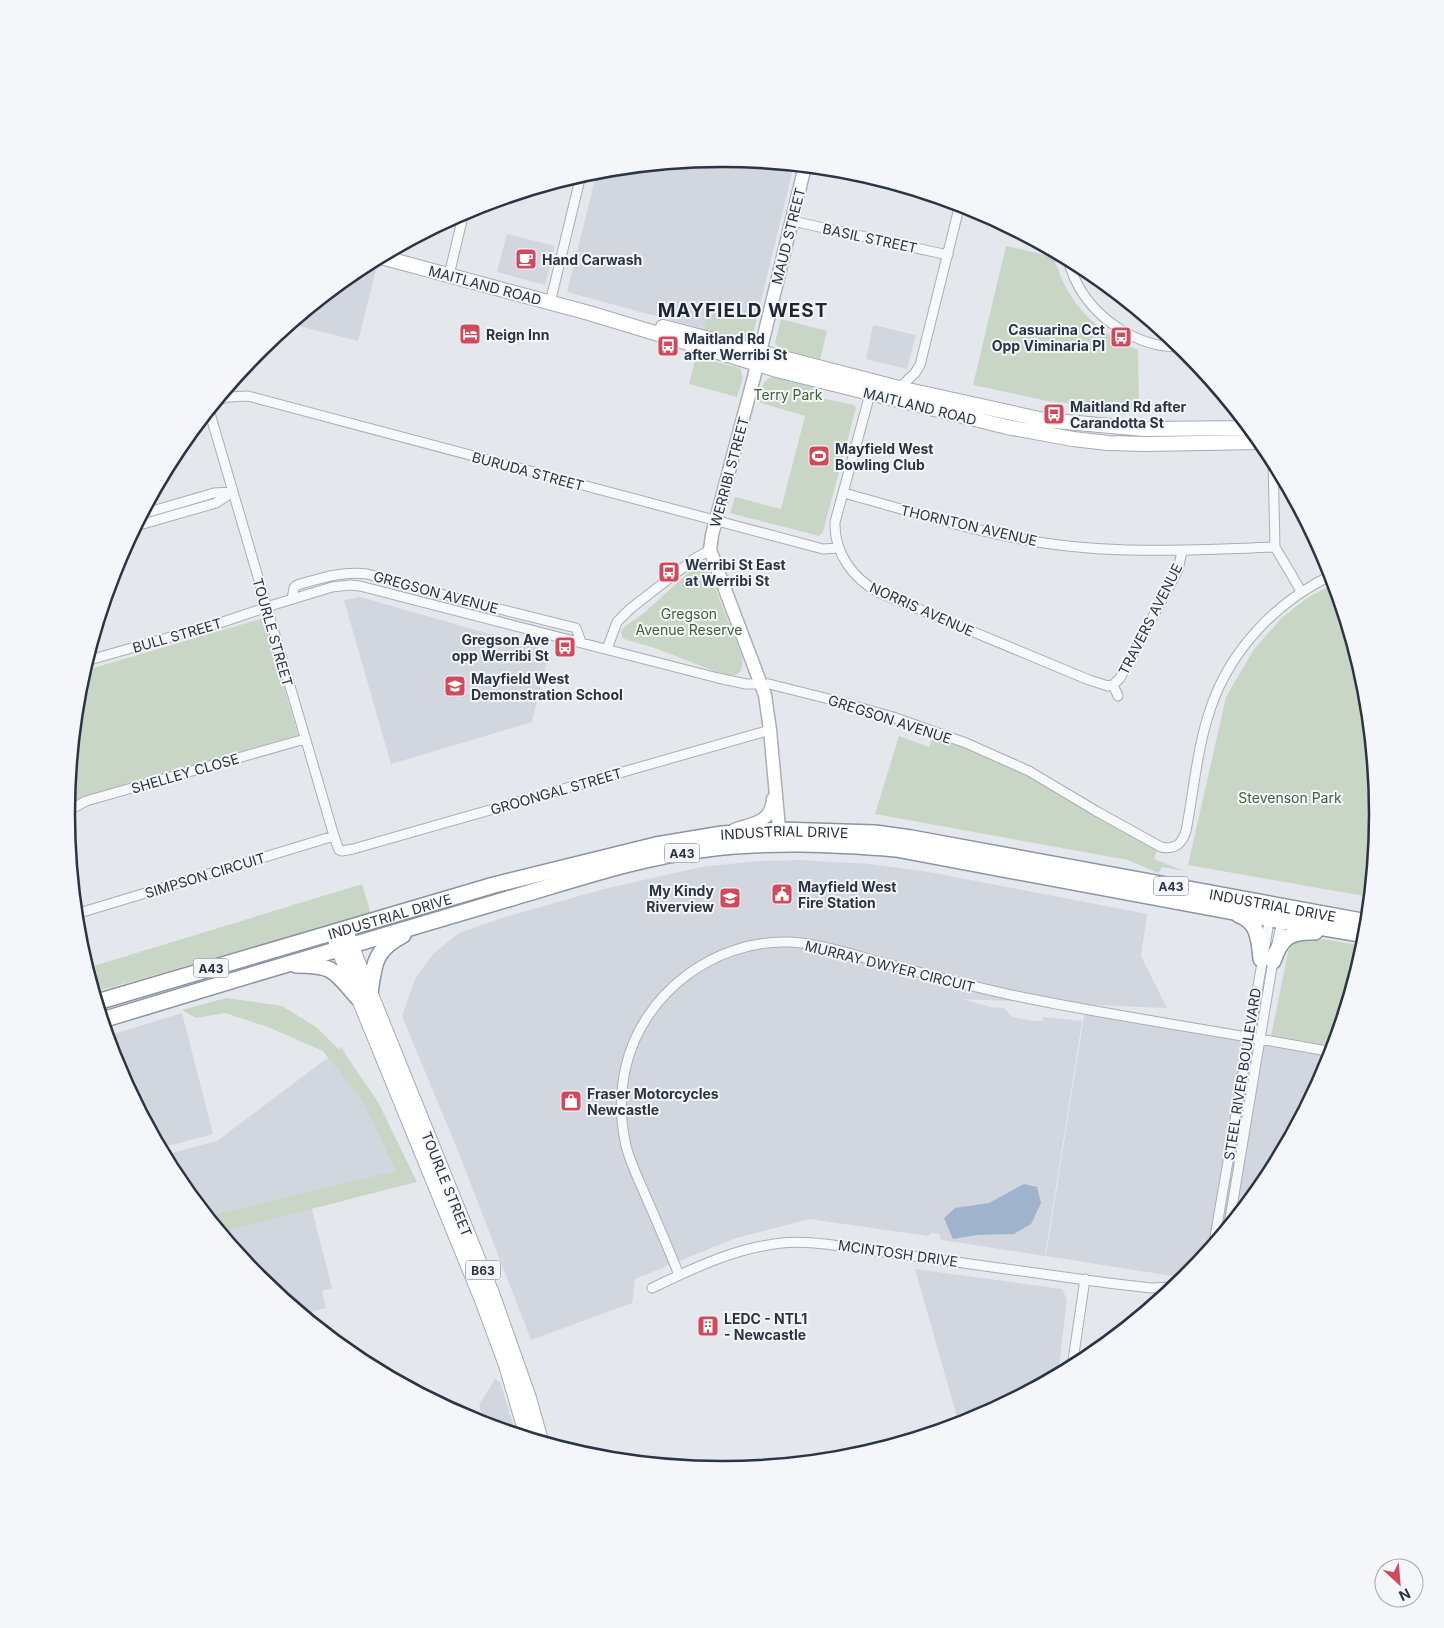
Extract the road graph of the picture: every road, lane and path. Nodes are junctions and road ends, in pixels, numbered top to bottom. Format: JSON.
{"nodes":[{"id":1,"x":803,"y":173,"type":"edge"},
{"id":2,"x":579,"y":183,"type":"edge"},
{"id":3,"x":958,"y":212,"type":"edge"},
{"id":4,"x":792,"y":221,"type":"junction"},
{"id":5,"x":462,"y":222,"type":"edge"},
{"id":6,"x":948,"y":256,"type":"junction"},
{"id":7,"x":391,"y":259,"type":"edge"},
{"id":8,"x":1072,"y":271,"type":"edge"},
{"id":9,"x":449,"y":275,"type":"junction"},
{"id":10,"x":550,"y":303,"type":"junction"},
{"id":11,"x":1166,"y":345,"type":"edge"},
{"id":12,"x":759,"y":359,"type":"junction"},
{"id":13,"x":899,"y":388,"type":"junction"},
{"id":14,"x":870,"y":394,"type":"junction"},
{"id":15,"x":228,"y":397,"type":"edge"},
{"id":16,"x":211,"y":417,"type":"edge"},
{"id":17,"x":1241,"y":428,"type":"edge"},
{"id":18,"x":1251,"y":442,"type":"edge"},
{"id":19,"x":1274,"y":478,"type":"edge"},
{"id":20,"x":234,"y":492,"type":"junction"},
{"id":21,"x":844,"y":493,"type":"junction"},
{"id":22,"x":151,"y":511,"type":"edge"},
{"id":23,"x":716,"y":522,"type":"junction"},
{"id":24,"x":144,"y":524,"type":"edge"},
{"id":25,"x":1275,"y":547,"type":"junction"},
{"id":26,"x":838,"y":548,"type":"junction"},
{"id":27,"x":710,"y":550,"type":"junction"},
{"id":28,"x":1182,"y":551,"type":"junction"},
{"id":29,"x":1325,"y":579,"type":"edge"},
{"id":30,"x":1301,"y":591,"type":"junction"},
{"id":31,"x":292,"y":599,"type":"junction"},
{"id":32,"x":266,"y":607,"type":"junction"},
{"id":33,"x":581,"y":642,"type":"junction"},
{"id":34,"x":607,"y":649,"type":"junction"},
{"id":35,"x":94,"y":660,"type":"edge"},
{"id":36,"x":760,"y":683,"type":"junction"},
{"id":37,"x":1113,"y":685,"type":"junction"},
{"id":38,"x":1118,"y":696,"type":"dead end"},
{"id":39,"x":770,"y":730,"type":"junction"},
{"id":40,"x":305,"y":739,"type":"junction"},
{"id":41,"x":774,"y":779,"type":"junction"},
{"id":42,"x":75,"y":807,"type":"edge"},
{"id":43,"x":722,"y":834,"type":"junction"},
{"id":44,"x":334,"y":836,"type":"junction"},
{"id":45,"x":780,"y":837,"type":"junction"},
{"id":46,"x":342,"y":851,"type":"joint"},
{"id":47,"x":1227,"y":911,"type":"junction"},
{"id":48,"x":83,"y":912,"type":"edge"},
{"id":49,"x":1277,"y":913,"type":"junction"},
{"id":50,"x":428,"y":921,"type":"junction"},
{"id":51,"x":1359,"y":929,"type":"edge"},
{"id":52,"x":1358,"y":930,"type":"edge"},
{"id":53,"x":339,"y":931,"type":"junction"},
{"id":54,"x":344,"y":946,"type":"junction"},
{"id":55,"x":1267,"y":960,"type":"junction"},
{"id":56,"x":281,"y":966,"type":"junction"},
{"id":57,"x":364,"y":996,"type":"junction"},
{"id":58,"x":103,"y":1000,"type":"edge"},
{"id":59,"x":108,"y":1018,"type":"edge"},
{"id":60,"x":1248,"y":1036,"type":"junction"},
{"id":61,"x":1259,"y":1038,"type":"junction"},
{"id":62,"x":1324,"y":1051,"type":"edge"},
{"id":63,"x":1231,"y":1213,"type":"edge"},
{"id":64,"x":1216,"y":1231,"type":"edge"},
{"id":65,"x":680,"y":1275,"type":"junction"},
{"id":66,"x":1085,"y":1279,"type":"junction"},
{"id":67,"x":652,"y":1288,"type":"dead end"},
{"id":68,"x":1151,"y":1288,"type":"junction"},
{"id":69,"x":1162,"y":1288,"type":"edge"},
{"id":70,"x":1159,"y":1290,"type":"edge"},
{"id":71,"x":1074,"y":1357,"type":"edge"},
{"id":72,"x":525,"y":1430,"type":"edge"},
{"id":73,"x":539,"y":1434,"type":"edge"}],
"edges":[{"from":1,"to":4,"type":"main road","name":"MAUD STREET"},
{"from":2,"to":10,"type":"street"},
{"from":3,"to":6,"type":"street"},
{"from":4,"to":6,"type":"street","name":"BASIL STREET"},
{"from":4,"to":12,"type":"main road","name":"MAUD STREET"},
{"from":5,"to":9,"type":"street"},
{"from":6,"to":13,"type":"street"},
{"from":7,"to":9,"type":"main road","name":"MAITLAND ROAD"},
{"from":8,"to":11,"type":"street"},
{"from":9,"to":10,"type":"main road","name":"MAITLAND ROAD"},
{"from":10,"to":12,"type":"main road","name":"MAITLAND ROAD"},
{"from":12,"to":13,"type":"main road","name":"MAITLAND ROAD"},
{"from":12,"to":14,"type":"main road","name":"MAITLAND ROAD"},
{"from":12,"to":23,"type":"main road","name":"WERRIBI STREET"},
{"from":13,"to":17,"type":"main road","name":"MAITLAND ROAD"},
{"from":14,"to":18,"type":"main road","name":"MAITLAND ROAD"},
{"from":14,"to":21,"type":"street","name":"NORRIS AVENUE"},
{"from":15,"to":23,"type":"street","name":"BURUDA STREET"},
{"from":16,"to":20,"type":"street","name":"TOURLE STREET"},
{"from":19,"to":25,"type":"street"},
{"from":20,"to":22,"type":"street"},
{"from":20,"to":24,"type":"street"},
{"from":20,"to":32,"type":"street","name":"TOURLE STREET"},
{"from":21,"to":26,"type":"street","name":"NORRIS AVENUE"},
{"from":21,"to":28,"type":"street","name":"THORNTON AVENUE"},
{"from":23,"to":26,"type":"street","name":"BURUDA STREET"},
{"from":23,"to":27,"type":"main road","name":"WERRIBI STREET"},
{"from":25,"to":28,"type":"street","name":"THORNTON AVENUE"},
{"from":25,"to":30,"type":"street"},
{"from":26,"to":37,"type":"street","name":"NORRIS AVENUE"},
{"from":27,"to":34,"type":"street"},
{"from":27,"to":36,"type":"main road"},
{"from":28,"to":37,"type":"street","name":"TRAVERS AVENUE"},
{"from":29,"to":30,"type":"street"},
{"from":30,"to":36,"type":"street","name":"GREGSON AVENUE"},
{"from":31,"to":32,"type":"street","name":"GREGSON AVENUE"},
{"from":31,"to":33,"type":"street","name":"GREGSON AVENUE"},
{"from":31,"to":33,"type":"street","name":"GREGSON AVENUE"},
{"from":32,"to":35,"type":"street","name":"BULL STREET"},
{"from":32,"to":40,"type":"street","name":"TOURLE STREET"},
{"from":33,"to":34,"type":"street","name":"GREGSON AVENUE"},
{"from":34,"to":36,"type":"street","name":"GREGSON AVENUE"},
{"from":36,"to":39,"type":"main road"},
{"from":37,"to":38,"type":"street"},
{"from":39,"to":41,"type":"main road"},
{"from":39,"to":46,"type":"street","name":"GROONGAL STREET"},
{"from":40,"to":42,"type":"street","name":"SHELLEY CLOSE"},
{"from":40,"to":44,"type":"street","name":"TOURLE STREET"},
{"from":41,"to":43,"type":"main road"},
{"from":41,"to":45,"type":"main road"},
{"from":43,"to":45,"type":"highway","name":"INDUSTRIAL DRIVE","number":"A43"},
{"from":43,"to":53,"type":"highway","name":"INDUSTRIAL DRIVE","number":"A43"},
{"from":44,"to":46,"type":"street","name":"TOURLE STREET"},
{"from":44,"to":48,"type":"street","name":"SIMPSON CIRCUIT"},
{"from":45,"to":47,"type":"highway","name":"INDUSTRIAL DRIVE","number":"A43"},
{"from":45,"to":49,"type":"highway","name":"INDUSTRIAL DRIVE","number":"A43"},
{"from":45,"to":50,"type":"highway","name":"INDUSTRIAL DRIVE","number":"A43"},
{"from":47,"to":49,"type":"highway","name":"INDUSTRIAL DRIVE","number":"A43"},
{"from":47,"to":55,"type":"highway"},
{"from":49,"to":51,"type":"highway","name":"INDUSTRIAL DRIVE","number":"A43"},
{"from":49,"to":55,"type":"street","name":"STEEL RIVER BOULEVARD"},
{"from":49,"to":55,"type":"street","name":"STEEL RIVER BOULEVARD"},
{"from":50,"to":54,"type":"highway","name":"INDUSTRIAL DRIVE","number":"A43"},
{"from":50,"to":57,"type":"highway"},
{"from":52,"to":55,"type":"highway"},
{"from":53,"to":54,"type":"main road","name":"TOURLE STREET","number":"B63"},
{"from":53,"to":58,"type":"highway","name":"INDUSTRIAL DRIVE","number":"A43"},
{"from":54,"to":56,"type":"highway","name":"INDUSTRIAL DRIVE","number":"A43"},
{"from":54,"to":57,"type":"main road","name":"TOURLE STREET","number":"B63"},
{"from":55,"to":60,"type":"street","name":"STEEL RIVER BOULEVARD"},
{"from":55,"to":61,"type":"street","name":"STEEL RIVER BOULEVARD"},
{"from":56,"to":57,"type":"highway","number":"B63"},
{"from":56,"to":59,"type":"highway","name":"INDUSTRIAL DRIVE","number":"A43"},
{"from":57,"to":72,"type":"main road","name":"TOURLE STREET","number":"B63"},
{"from":57,"to":73,"type":"main road","name":"TOURLE STREET","number":"B63"},
{"from":60,"to":61,"type":"street","name":"MURRAY DWYER CIRCUIT"},
{"from":60,"to":64,"type":"street","name":"STEEL RIVER BOULEVARD"},
{"from":60,"to":65,"type":"street","name":"MURRAY DWYER CIRCUIT"},
{"from":61,"to":62,"type":"street","name":"MURRAY DWYER CIRCUIT"},
{"from":61,"to":63,"type":"street","name":"STEEL RIVER BOULEVARD"},
{"from":65,"to":66,"type":"street","name":"MCINTOSH DRIVE"},
{"from":65,"to":67,"type":"street","name":"MCINTOSH DRIVE"},
{"from":66,"to":68,"type":"street","name":"MCINTOSH DRIVE"},
{"from":66,"to":71,"type":"street"},
{"from":68,"to":69,"type":"street","name":"MCINTOSH DRIVE"},
{"from":68,"to":70,"type":"street","name":"MCINTOSH DRIVE"}]}
